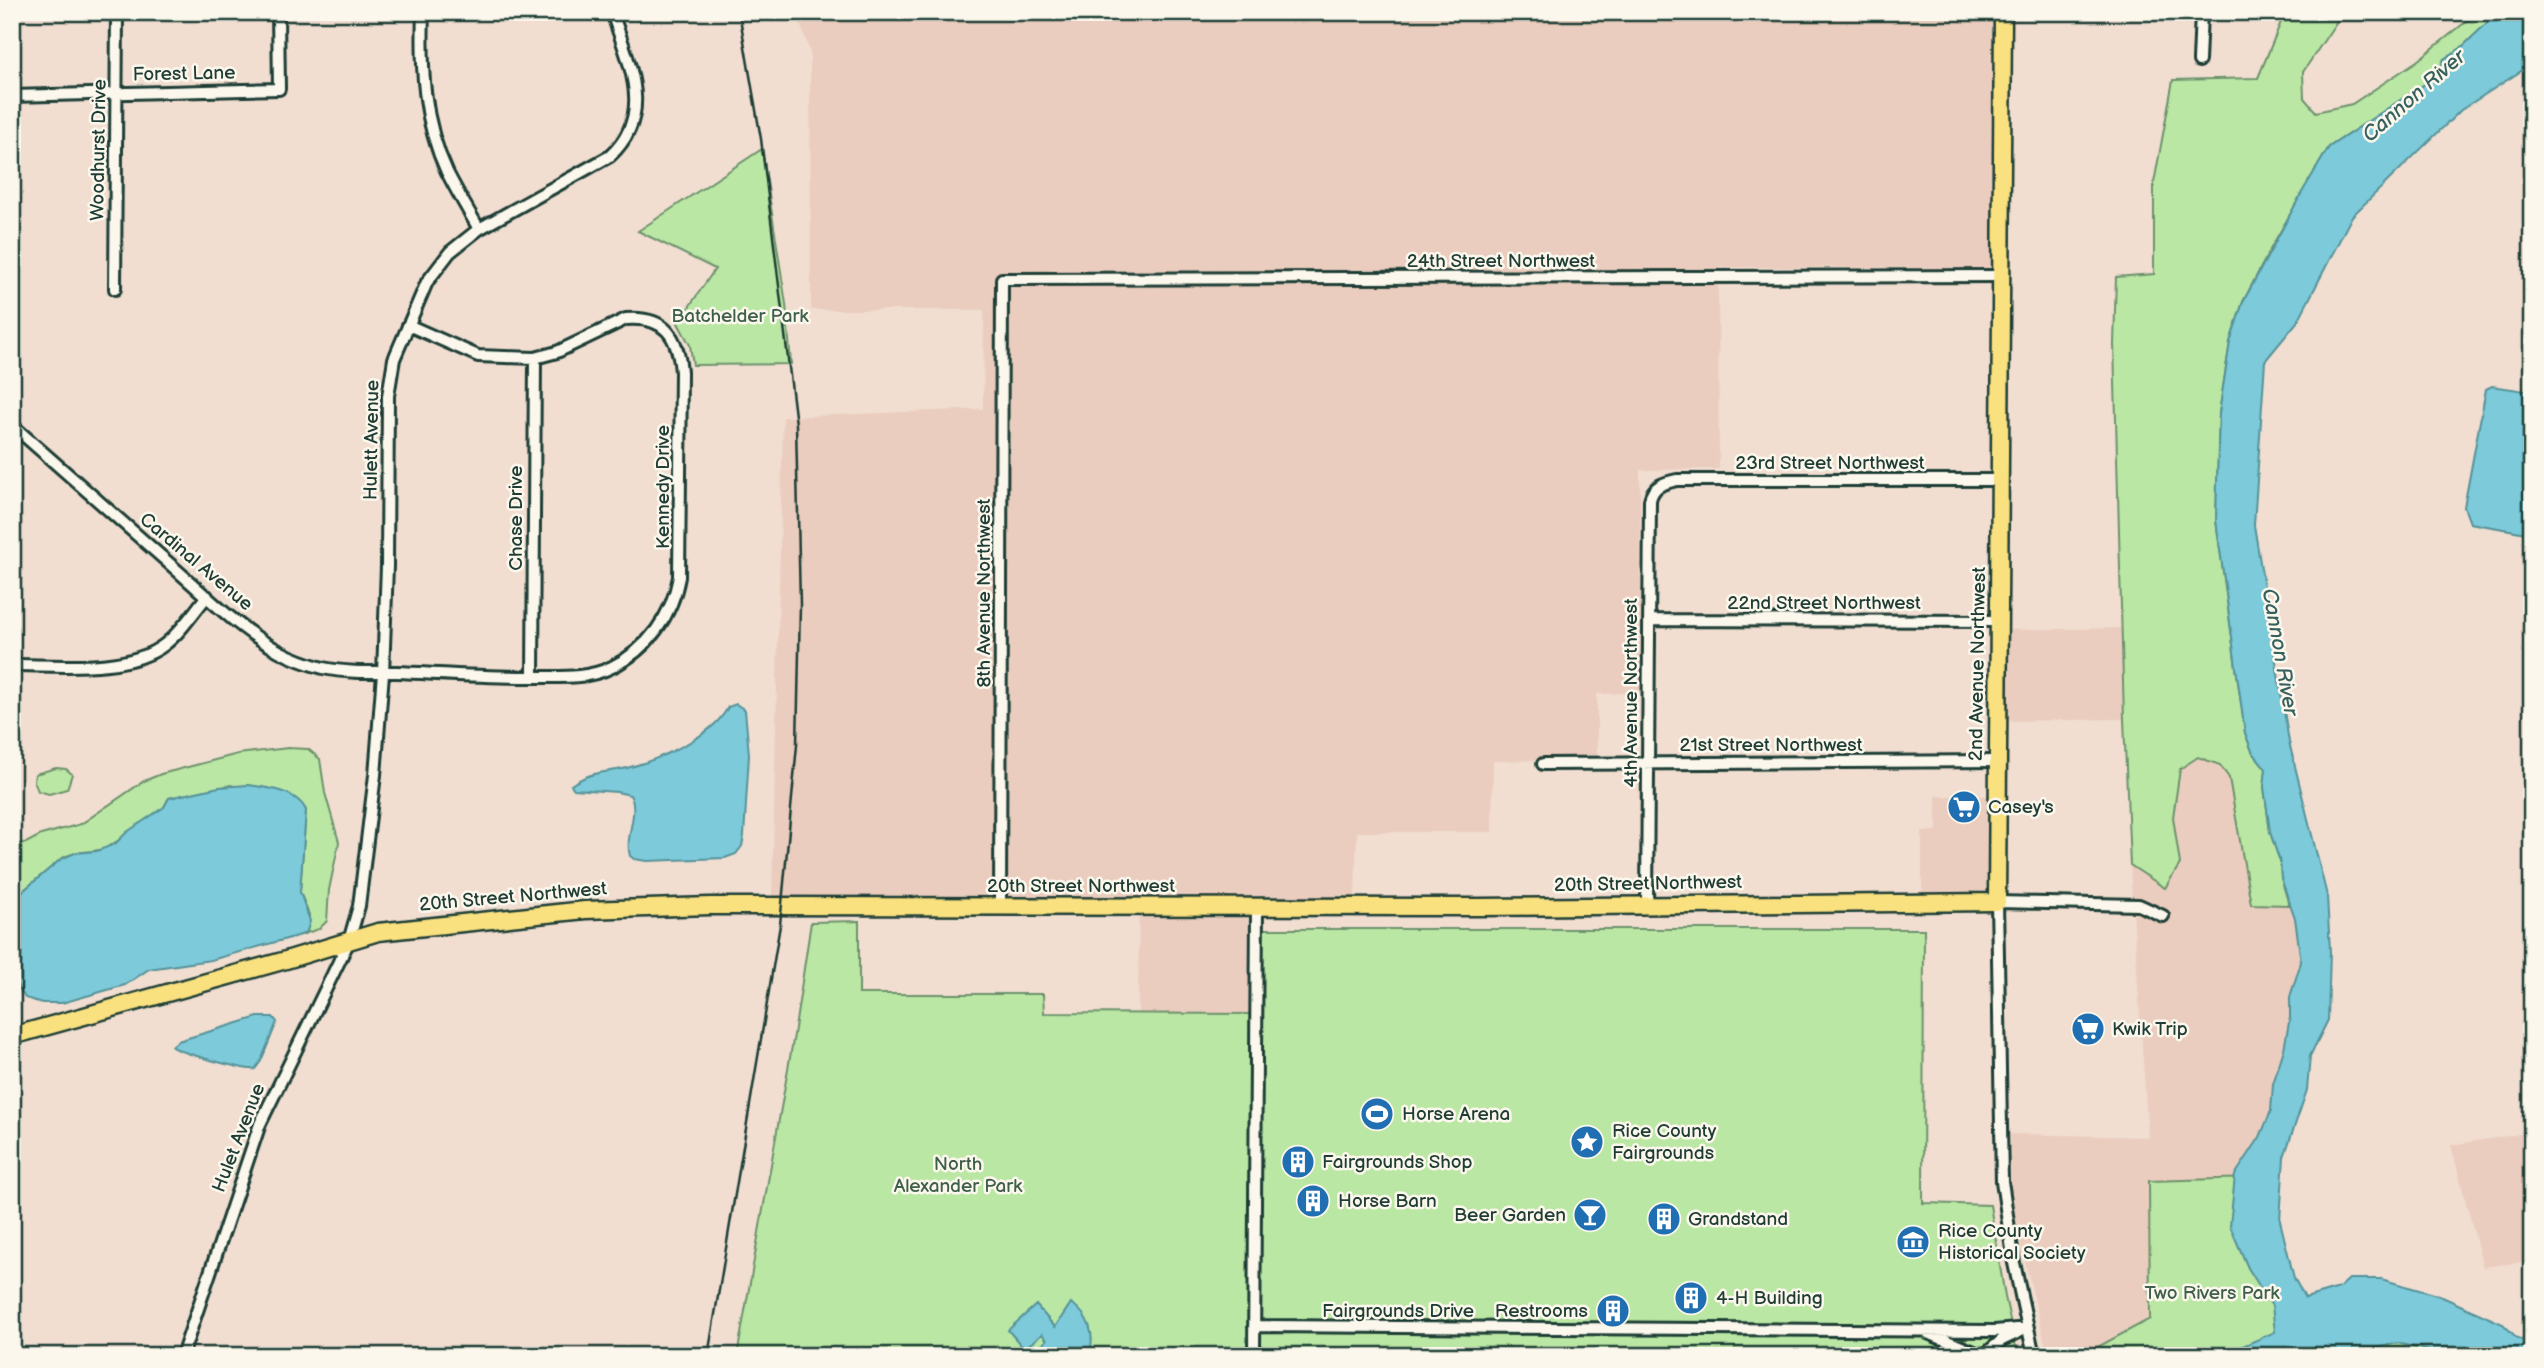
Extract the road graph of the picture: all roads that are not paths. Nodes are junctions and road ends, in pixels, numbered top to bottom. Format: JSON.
{"nodes":[{"id":1,"x":117,"y":12,"type":"edge"},
{"id":2,"x":278,"y":12,"type":"edge"},
{"id":3,"x":423,"y":12,"type":"edge"},
{"id":4,"x":612,"y":12,"type":"edge"},
{"id":5,"x":2003,"y":12,"type":"edge"},
{"id":6,"x":2201,"y":12,"type":"edge"},
{"id":7,"x":2199,"y":61,"type":"dead end"},
{"id":8,"x":117,"y":93,"type":"junction"},
{"id":9,"x":12,"y":96,"type":"edge"},
{"id":10,"x":479,"y":229,"type":"junction"},
{"id":11,"x":2001,"y":276,"type":"junction"},
{"id":12,"x":1002,"y":279,"type":"joint"},
{"id":13,"x":115,"y":289,"type":"dead end"},
{"id":14,"x":408,"y":325,"type":"junction"},
{"id":15,"x":534,"y":358,"type":"junction"},
{"id":16,"x":12,"y":425,"type":"edge"},
{"id":17,"x":2001,"y":481,"type":"junction"},
{"id":18,"x":1659,"y":485,"type":"joint"},
{"id":19,"x":207,"y":596,"type":"junction"},
{"id":20,"x":1649,"y":621,"type":"junction"},
{"id":21,"x":2000,"y":621,"type":"junction"},
{"id":22,"x":12,"y":665,"type":"edge"},
{"id":23,"x":383,"y":673,"type":"junction"},
{"id":24,"x":533,"y":677,"type":"junction"},
{"id":25,"x":1998,"y":761,"type":"junction"},
{"id":26,"x":1544,"y":764,"type":"dead end"},
{"id":27,"x":1648,"y":764,"type":"junction"},
{"id":28,"x":1997,"y":902,"type":"junction"},
{"id":29,"x":1647,"y":905,"type":"junction"},
{"id":30,"x":1000,"y":907,"type":"junction"},
{"id":31,"x":1257,"y":907,"type":"junction"},
{"id":32,"x":2163,"y":916,"type":"dead end"},
{"id":33,"x":349,"y":941,"type":"junction"},
{"id":34,"x":12,"y":1036,"type":"edge"},
{"id":35,"x":1254,"y":1326,"type":"junction"},
{"id":36,"x":2028,"y":1328,"type":"junction"},
{"id":37,"x":1919,"y":1330,"type":"junction"},
{"id":38,"x":182,"y":1356,"type":"edge"},
{"id":39,"x":1254,"y":1356,"type":"edge"},
{"id":40,"x":1976,"y":1356,"type":"edge"},
{"id":41,"x":1983,"y":1356,"type":"edge"},
{"id":42,"x":2034,"y":1356,"type":"edge"}],
"edges":[{"from":1,"to":8,"type":"street","name":"Woodhurst Drive"},
{"from":2,"to":8,"type":"street","name":"Forest Lane"},
{"from":3,"to":10,"type":"street"},
{"from":4,"to":10,"type":"street","name":"Hulett Avenue"},
{"from":5,"to":11,"type":"highway","name":"2nd Avenue Northwest"},
{"from":6,"to":7,"type":"street"},
{"from":8,"to":9,"type":"street","name":"Forest Lane"},
{"from":8,"to":13,"type":"street","name":"Woodhurst Drive"},
{"from":10,"to":14,"type":"street","name":"Hulett Avenue"},
{"from":11,"to":12,"type":"street","name":"24th Street Northwest"},
{"from":11,"to":17,"type":"highway","name":"2nd Avenue Northwest"},
{"from":12,"to":30,"type":"street","name":"8th Avenue Northwest"},
{"from":14,"to":15,"type":"street","name":"Kennedy Drive"},
{"from":14,"to":23,"type":"street","name":"Hulett Avenue"},
{"from":15,"to":24,"type":"street","name":"Chase Drive"},
{"from":15,"to":24,"type":"street","name":"Kennedy Drive"},
{"from":16,"to":19,"type":"street","name":"Cardinal Avenue"},
{"from":17,"to":18,"type":"street","name":"23rd Street Northwest"},
{"from":17,"to":21,"type":"highway","name":"2nd Avenue Northwest"},
{"from":18,"to":20,"type":"street","name":"4th Avenue Northwest"},
{"from":19,"to":22,"type":"street"},
{"from":19,"to":23,"type":"street","name":"Cardinal Avenue"},
{"from":20,"to":21,"type":"street","name":"22nd Street Northwest"},
{"from":20,"to":27,"type":"street","name":"4th Avenue Northwest"},
{"from":21,"to":25,"type":"highway","name":"2nd Avenue Northwest"},
{"from":23,"to":24,"type":"street","name":"Kennedy Drive"},
{"from":23,"to":33,"type":"street","name":"Hulett Avenue"},
{"from":25,"to":27,"type":"street","name":"21st Street Northwest"},
{"from":25,"to":28,"type":"highway","name":"2nd Avenue Northwest"},
{"from":26,"to":27,"type":"street","name":"21st Street Northwest"},
{"from":27,"to":29,"type":"street","name":"4th Avenue Northwest"},
{"from":28,"to":29,"type":"highway","name":"20th Street Northwest"},
{"from":28,"to":32,"type":"street","name":"20th Street Northwest"},
{"from":28,"to":36,"type":"street","name":"2nd Avenue Northwest"},
{"from":29,"to":31,"type":"highway","name":"20th Street Northwest"},
{"from":30,"to":31,"type":"highway","name":"20th Street Northwest"},
{"from":30,"to":33,"type":"highway","name":"20th Street Northwest"},
{"from":31,"to":35,"type":"street"},
{"from":33,"to":34,"type":"highway","name":"20th Street Northwest"},
{"from":33,"to":38,"type":"street","name":"Hulet Avenue"},
{"from":35,"to":37,"type":"street","name":"Fairgrounds Drive"},
{"from":35,"to":39,"type":"street"},
{"from":36,"to":37,"type":"street","name":"Fairgrounds Drive"},
{"from":36,"to":41,"type":"street"},
{"from":36,"to":42,"type":"street","name":"2nd Avenue Northwest"},
{"from":37,"to":40,"type":"street","name":"Fairgrounds Drive"}]}
